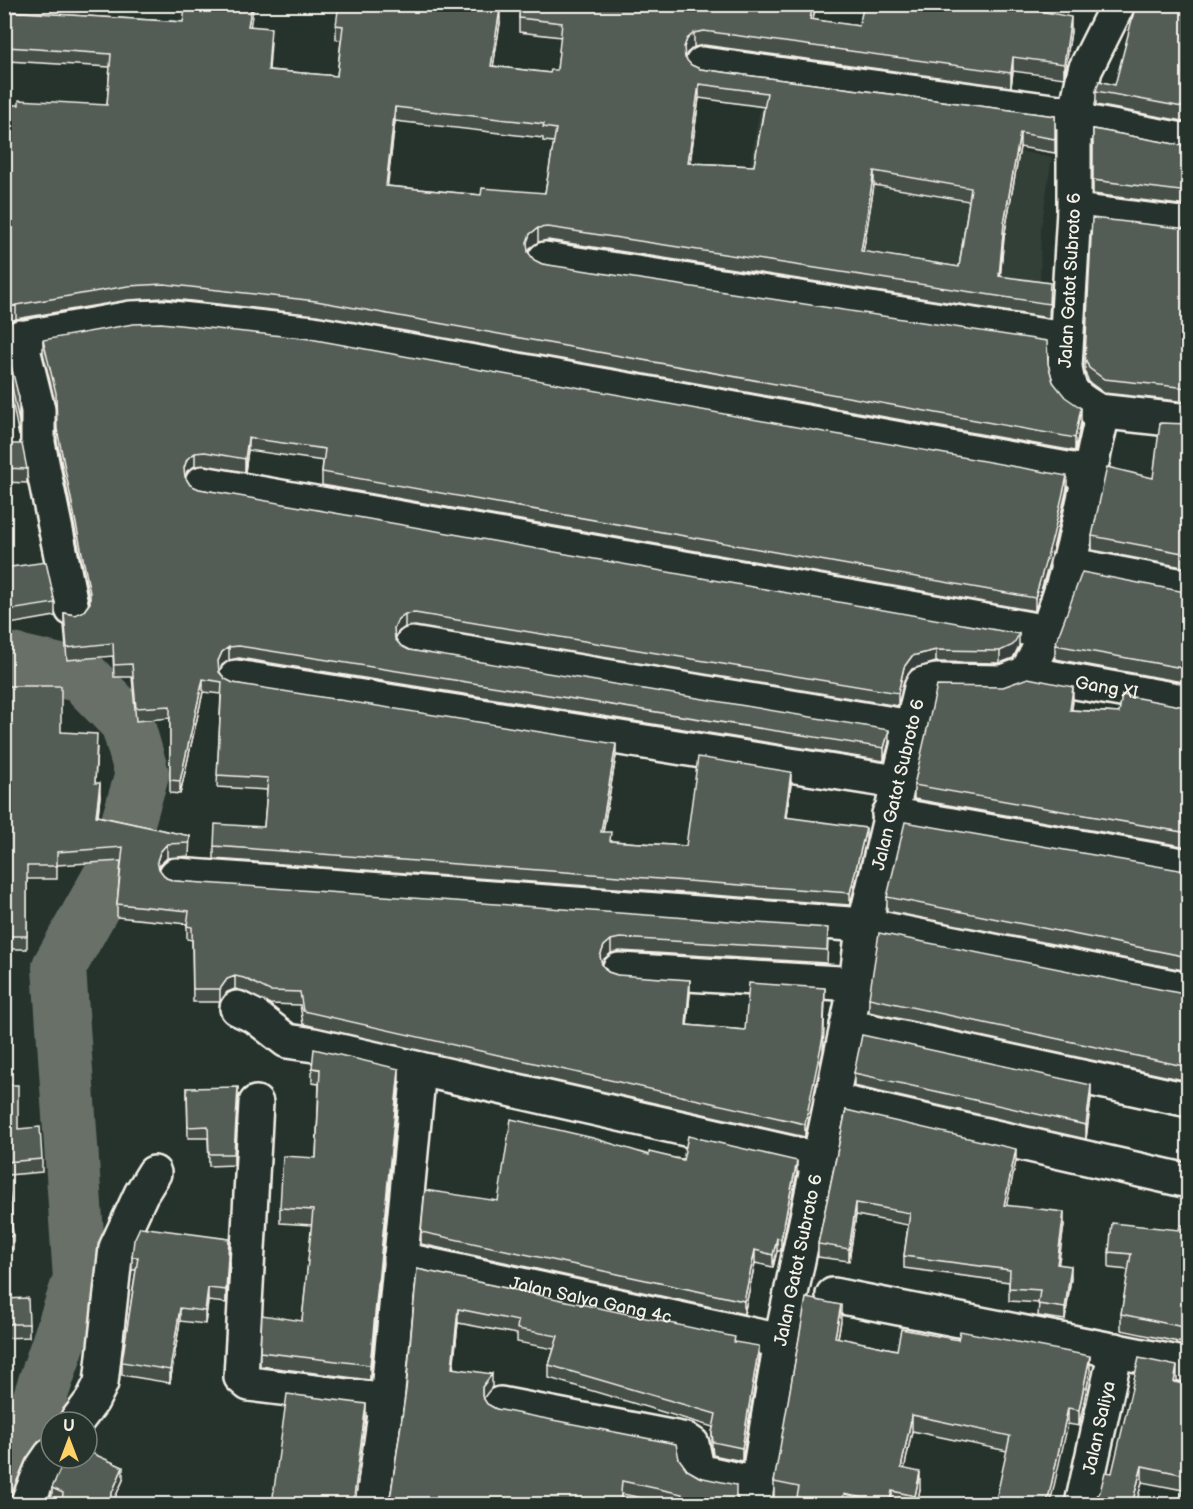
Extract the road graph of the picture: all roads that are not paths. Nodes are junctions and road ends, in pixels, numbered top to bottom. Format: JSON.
{"nodes":[{"id":1,"x":1110,"y":6,"type":"edge"},
{"id":2,"x":702,"y":64,"type":"dead end"},
{"id":3,"x":1075,"y":117,"type":"junction"},
{"id":4,"x":1188,"y":141,"type":"edge"},
{"id":5,"x":1074,"y":211,"type":"junction"},
{"id":6,"x":1188,"y":225,"type":"edge"},
{"id":7,"x":545,"y":259,"type":"dead end"},
{"id":8,"x":12,"y":339,"type":"edge"},
{"id":9,"x":1065,"y":339,"type":"junction"},
{"id":10,"x":1098,"y":411,"type":"junction"},
{"id":11,"x":1188,"y":421,"type":"edge"},
{"id":12,"x":1089,"y":474,"type":"junction"},
{"id":13,"x":202,"y":483,"type":"dead end"},
{"id":14,"x":1067,"y":564,"type":"junction"},
{"id":15,"x":1188,"y":587,"type":"edge"},
{"id":16,"x":72,"y":609,"type":"dead end"},
{"id":17,"x":1047,"y":632,"type":"junction"},
{"id":18,"x":412,"y":644,"type":"dead end"},
{"id":19,"x":1026,"y":673,"type":"junction"},
{"id":20,"x":236,"y":677,"type":"dead end"},
{"id":21,"x":1188,"y":702,"type":"edge"},
{"id":22,"x":911,"y":727,"type":"junction"},
{"id":23,"x":897,"y":782,"type":"junction"},
{"id":24,"x":889,"y":814,"type":"junction"},
{"id":25,"x":1188,"y":866,"type":"edge"},
{"id":26,"x":176,"y":875,"type":"dead end"},
{"id":27,"x":864,"y":925,"type":"junction"},
{"id":28,"x":619,"y":970,"type":"dead end"},
{"id":29,"x":856,"y":984,"type":"junction"},
{"id":30,"x":1188,"y":990,"type":"edge"},
{"id":31,"x":237,"y":1008,"type":"dead end"},
{"id":32,"x":847,"y":1026,"type":"junction"},
{"id":33,"x":419,"y":1069,"type":"junction"},
{"id":34,"x":831,"y":1100,"type":"junction"},
{"id":35,"x":1188,"y":1100,"type":"edge"},
{"id":36,"x":256,"y":1103,"type":"dead end"},
{"id":37,"x":818,"y":1159,"type":"junction"},
{"id":38,"x":154,"y":1173,"type":"dead end"},
{"id":39,"x":1188,"y":1181,"type":"edge"},
{"id":40,"x":400,"y":1259,"type":"junction"},
{"id":41,"x":833,"y":1295,"type":"dead end"},
{"id":42,"x":781,"y":1341,"type":"junction"},
{"id":43,"x":1116,"y":1350,"type":"junction"},
{"id":44,"x":1188,"y":1365,"type":"edge"},
{"id":45,"x":387,"y":1401,"type":"junction"},
{"id":46,"x":500,"y":1404,"type":"dead end"},
{"id":47,"x":85,"y":1410,"type":"edge"},
{"id":48,"x":41,"y":1470,"type":"edge"},
{"id":49,"x":755,"y":1494,"type":"edge"},
{"id":50,"x":27,"y":1504,"type":"edge"},
{"id":51,"x":372,"y":1504,"type":"edge"},
{"id":52,"x":1082,"y":1504,"type":"edge"}],
"edges":[{"from":1,"to":3,"type":"street","name":"Jalan Gatot Subroto 6"},
{"from":2,"to":3,"type":"street"},
{"from":3,"to":4,"type":"street"},
{"from":3,"to":5,"type":"street","name":"Jalan Gatot Subroto 6"},
{"from":5,"to":6,"type":"street"},
{"from":5,"to":9,"type":"street","name":"Jalan Gatot Subroto 6"},
{"from":7,"to":9,"type":"street"},
{"from":8,"to":12,"type":"street"},
{"from":8,"to":16,"type":"street"},
{"from":9,"to":10,"type":"street","name":"Jalan Gatot Subroto 6"},
{"from":10,"to":11,"type":"street"},
{"from":10,"to":12,"type":"street"},
{"from":12,"to":14,"type":"street"},
{"from":13,"to":17,"type":"street"},
{"from":14,"to":15,"type":"street"},
{"from":14,"to":17,"type":"street"},
{"from":17,"to":19,"type":"street"},
{"from":18,"to":22,"type":"street"},
{"from":19,"to":21,"type":"street","name":"Gang XI"},
{"from":19,"to":22,"type":"street","name":"Jalan Gatot Subroto 6"},
{"from":20,"to":23,"type":"street"},
{"from":22,"to":23,"type":"street","name":"Jalan Gatot Subroto 6"},
{"from":23,"to":24,"type":"street","name":"Jalan Gatot Subroto 6"},
{"from":24,"to":25,"type":"street"},
{"from":24,"to":27,"type":"street","name":"Jalan Gatot Subroto 6"},
{"from":26,"to":27,"type":"street"},
{"from":27,"to":29,"type":"street","name":"Jalan Gatot Subroto 6"},
{"from":27,"to":30,"type":"street"},
{"from":28,"to":29,"type":"street"},
{"from":29,"to":32,"type":"street","name":"Jalan Gatot Subroto 6"},
{"from":31,"to":33,"type":"street"},
{"from":32,"to":34,"type":"street","name":"Jalan Gatot Subroto 6"},
{"from":32,"to":35,"type":"street"},
{"from":33,"to":37,"type":"street"},
{"from":33,"to":40,"type":"street"},
{"from":34,"to":37,"type":"street","name":"Jalan Gatot Subroto 6"},
{"from":34,"to":39,"type":"street"},
{"from":36,"to":45,"type":"street"},
{"from":37,"to":42,"type":"street","name":"Jalan Gatot Subroto 6"},
{"from":38,"to":47,"type":"street"},
{"from":40,"to":42,"type":"street","name":"Jalan Salya Gang 4c"},
{"from":40,"to":45,"type":"street"},
{"from":41,"to":43,"type":"street"},
{"from":42,"to":49,"type":"street","name":"Jalan Gatot Subroto 6"},
{"from":43,"to":44,"type":"street"},
{"from":43,"to":52,"type":"street","name":"Jalan Saliya"},
{"from":45,"to":51,"type":"street"},
{"from":46,"to":49,"type":"street"},
{"from":48,"to":50,"type":"street"}]}
